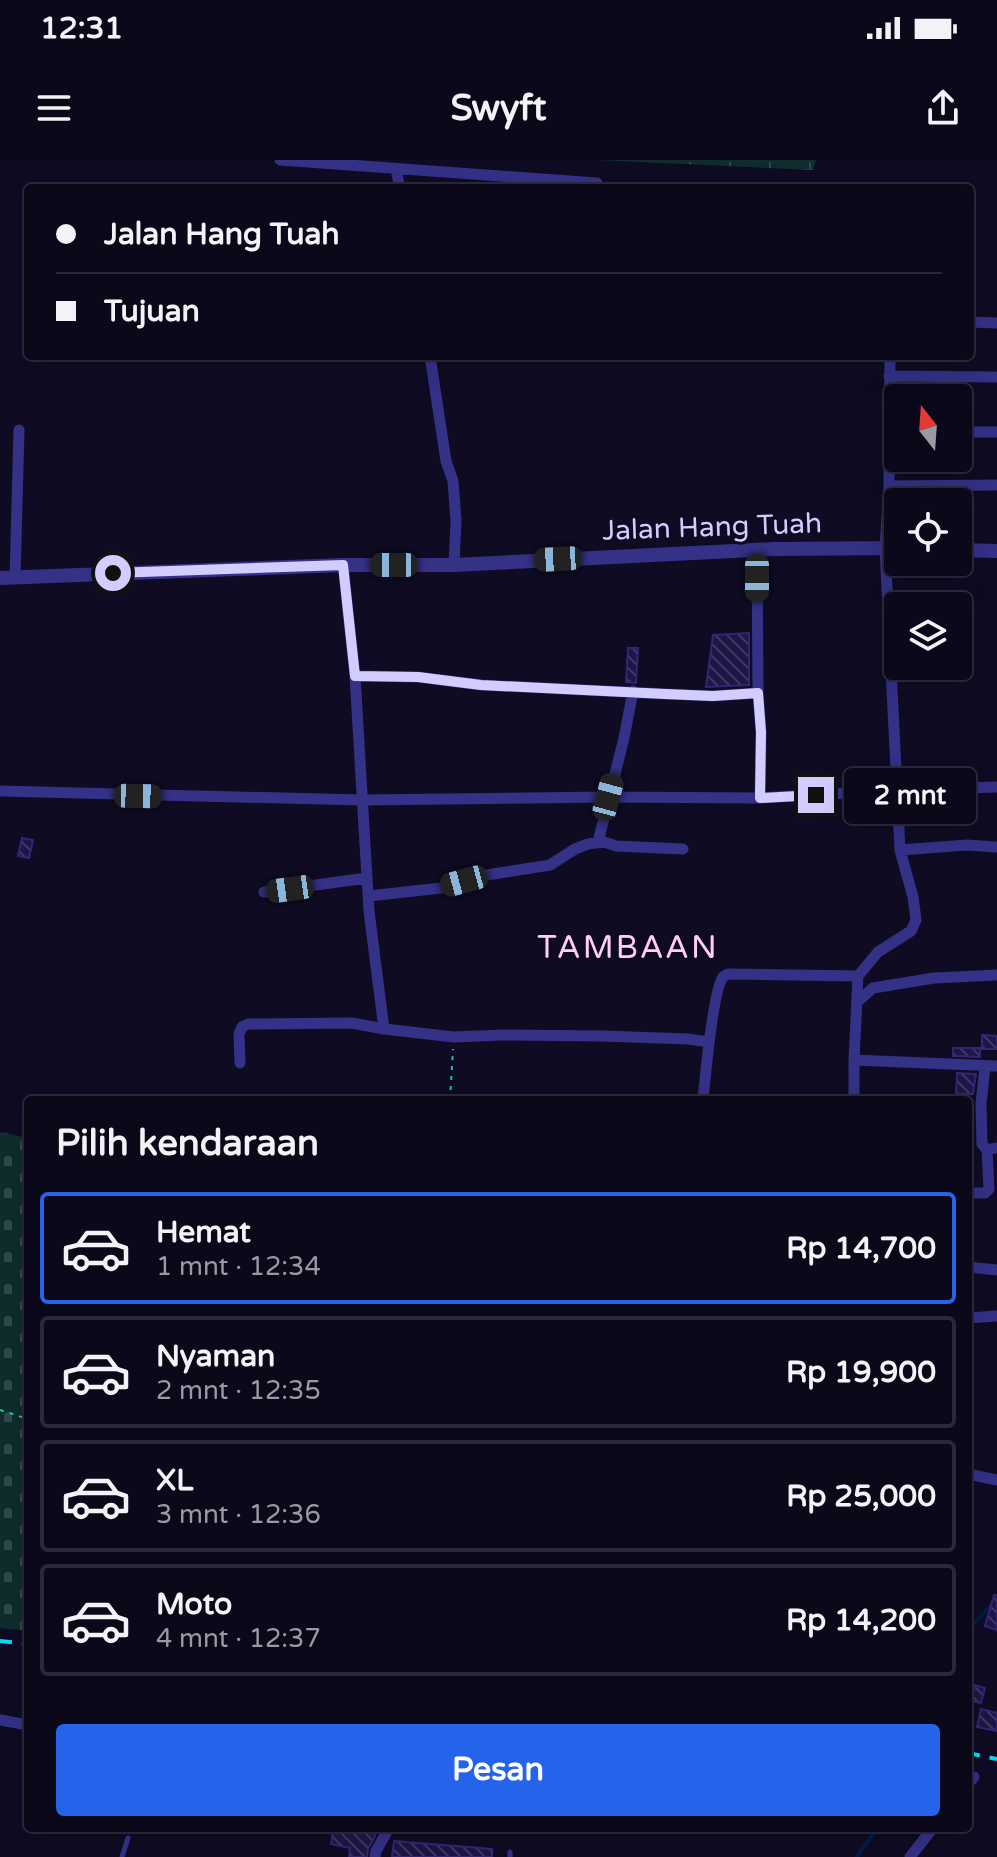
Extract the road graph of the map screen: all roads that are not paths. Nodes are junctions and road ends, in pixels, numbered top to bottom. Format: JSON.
{"nodes":[{"id":1,"x":280,"y":160,"type":"edge"},
{"id":2,"x":396,"y":170,"type":"junction"},
{"id":3,"x":597,"y":183,"type":"dead end"},
{"id":4,"x":399,"y":184,"type":"edge"},
{"id":5,"x":974,"y":322,"type":"edge"},
{"id":6,"x":997,"y":323,"type":"edge"},
{"id":7,"x":431,"y":360,"type":"edge"},
{"id":8,"x":890,"y":360,"type":"edge"},
{"id":9,"x":889,"y":376,"type":"junction"},
{"id":10,"x":997,"y":377,"type":"edge"},
{"id":11,"x":890,"y":384,"type":"edge"},
{"id":12,"x":19,"y":430,"type":"dead end"},
{"id":13,"x":972,"y":432,"type":"edge"},
{"id":14,"x":997,"y":432,"type":"edge"},
{"id":15,"x":890,"y":472,"type":"edge"},
{"id":16,"x":997,"y":485,"type":"edge"},
{"id":17,"x":889,"y":486,"type":"joint"},
{"id":18,"x":884,"y":548,"type":"edge"},
{"id":19,"x":757,"y":550,"type":"junction"},
{"id":20,"x":972,"y":550,"type":"edge"},
{"id":21,"x":997,"y":551,"type":"edge"},
{"id":22,"x":343,"y":565,"type":"junction"},
{"id":23,"x":454,"y":565,"type":"junction"},
{"id":24,"x":893,"y":576,"type":"edge"},
{"id":25,"x":8,"y":578,"type":"edge"},
{"id":26,"x":355,"y":676,"type":"junction"},
{"id":27,"x":633,"y":691,"type":"junction"},
{"id":28,"x":758,"y":693,"type":"junction"},
{"id":29,"x":997,"y":787,"type":"edge"},
{"id":30,"x":897,"y":790,"type":"junction"},
{"id":31,"x":0,"y":791,"type":"edge"},
{"id":32,"x":608,"y":797,"type":"junction"},
{"id":33,"x":760,"y":798,"type":"junction"},
{"id":34,"x":361,"y":800,"type":"junction"},
{"id":35,"x":598,"y":842,"type":"junction"},
{"id":36,"x":997,"y":847,"type":"edge"},
{"id":37,"x":683,"y":849,"type":"dead end"},
{"id":38,"x":900,"y":850,"type":"junction"},
{"id":39,"x":367,"y":878,"type":"junction"},
{"id":40,"x":264,"y":892,"type":"dead end"},
{"id":41,"x":369,"y":896,"type":"junction"},
{"id":42,"x":997,"y":975,"type":"edge"},
{"id":43,"x":858,"y":976,"type":"junction"},
{"id":44,"x":857,"y":1002,"type":"junction"},
{"id":45,"x":384,"y":1029,"type":"junction"},
{"id":46,"x":709,"y":1042,"type":"junction"},
{"id":47,"x":854,"y":1060,"type":"junction"},
{"id":48,"x":240,"y":1063,"type":"dead end"},
{"id":49,"x":991,"y":1066,"type":"edge"},
{"id":50,"x":703,"y":1096,"type":"edge"},
{"id":51,"x":854,"y":1096,"type":"edge"},
{"id":52,"x":992,"y":1149,"type":"edge"},
{"id":53,"x":972,"y":1193,"type":"edge"},
{"id":54,"x":972,"y":1267,"type":"edge"},
{"id":55,"x":997,"y":1270,"type":"edge"},
{"id":56,"x":997,"y":1316,"type":"edge"},
{"id":57,"x":972,"y":1318,"type":"edge"},
{"id":58,"x":972,"y":1475,"type":"edge"},
{"id":59,"x":997,"y":1480,"type":"edge"},
{"id":60,"x":0,"y":1720,"type":"edge"},
{"id":61,"x":24,"y":1724,"type":"edge"},
{"id":62,"x":387,"y":1832,"type":"edge"},
{"id":63,"x":930,"y":1832,"type":"edge"},
{"id":64,"x":128,"y":1838,"type":"dead end"},
{"id":65,"x":122,"y":1857,"type":"edge"},
{"id":66,"x":375,"y":1857,"type":"edge"},
{"id":67,"x":910,"y":1857,"type":"edge"}],
"edges":[{"from":1,"to":2,"type":"street"},
{"from":2,"to":3,"type":"street"},
{"from":2,"to":4,"type":"street"},
{"from":5,"to":6,"type":"street"},
{"from":7,"to":23,"type":"street"},
{"from":8,"to":9,"type":"street"},
{"from":9,"to":10,"type":"street"},
{"from":9,"to":11,"type":"street"},
{"from":12,"to":25,"type":"street"},
{"from":13,"to":14,"type":"street"},
{"from":15,"to":17,"type":"street"},
{"from":16,"to":17,"type":"street"},
{"from":18,"to":19,"type":"street","name":"Jalan Hang Tuah"},
{"from":19,"to":23,"type":"street","name":"Jalan Hang Tuah"},
{"from":19,"to":28,"type":"street"},
{"from":20,"to":21,"type":"street"},
{"from":22,"to":23,"type":"street","name":"Jalan Hang Tuah"},
{"from":22,"to":25,"type":"street","name":"Jalan Hang Tuah"},
{"from":22,"to":26,"type":"street"},
{"from":24,"to":30,"type":"street"},
{"from":26,"to":27,"type":"street"},
{"from":26,"to":34,"type":"street"},
{"from":27,"to":28,"type":"street"},
{"from":27,"to":32,"type":"street"},
{"from":28,"to":33,"type":"street"},
{"from":29,"to":30,"type":"street"},
{"from":30,"to":33,"type":"street"},
{"from":30,"to":38,"type":"street"},
{"from":31,"to":34,"type":"street"},
{"from":32,"to":33,"type":"street"},
{"from":32,"to":34,"type":"street"},
{"from":32,"to":35,"type":"street"},
{"from":34,"to":39,"type":"street"},
{"from":35,"to":37,"type":"street"},
{"from":35,"to":41,"type":"street"},
{"from":36,"to":38,"type":"street"},
{"from":38,"to":43,"type":"street"},
{"from":39,"to":40,"type":"street"},
{"from":39,"to":41,"type":"street"},
{"from":41,"to":45,"type":"street"},
{"from":42,"to":44,"type":"street"},
{"from":43,"to":44,"type":"street"},
{"from":43,"to":46,"type":"street"},
{"from":44,"to":47,"type":"street"},
{"from":45,"to":46,"type":"street"},
{"from":45,"to":48,"type":"street"},
{"from":46,"to":50,"type":"street"},
{"from":47,"to":49,"type":"street"},
{"from":47,"to":51,"type":"street"},
{"from":49,"to":52,"type":"street"},
{"from":52,"to":53,"type":"street"},
{"from":54,"to":55,"type":"street"},
{"from":56,"to":57,"type":"street"},
{"from":58,"to":59,"type":"street"},
{"from":60,"to":61,"type":"street"},
{"from":62,"to":66,"type":"street"},
{"from":63,"to":67,"type":"street"},
{"from":64,"to":65,"type":"lane"}]}
